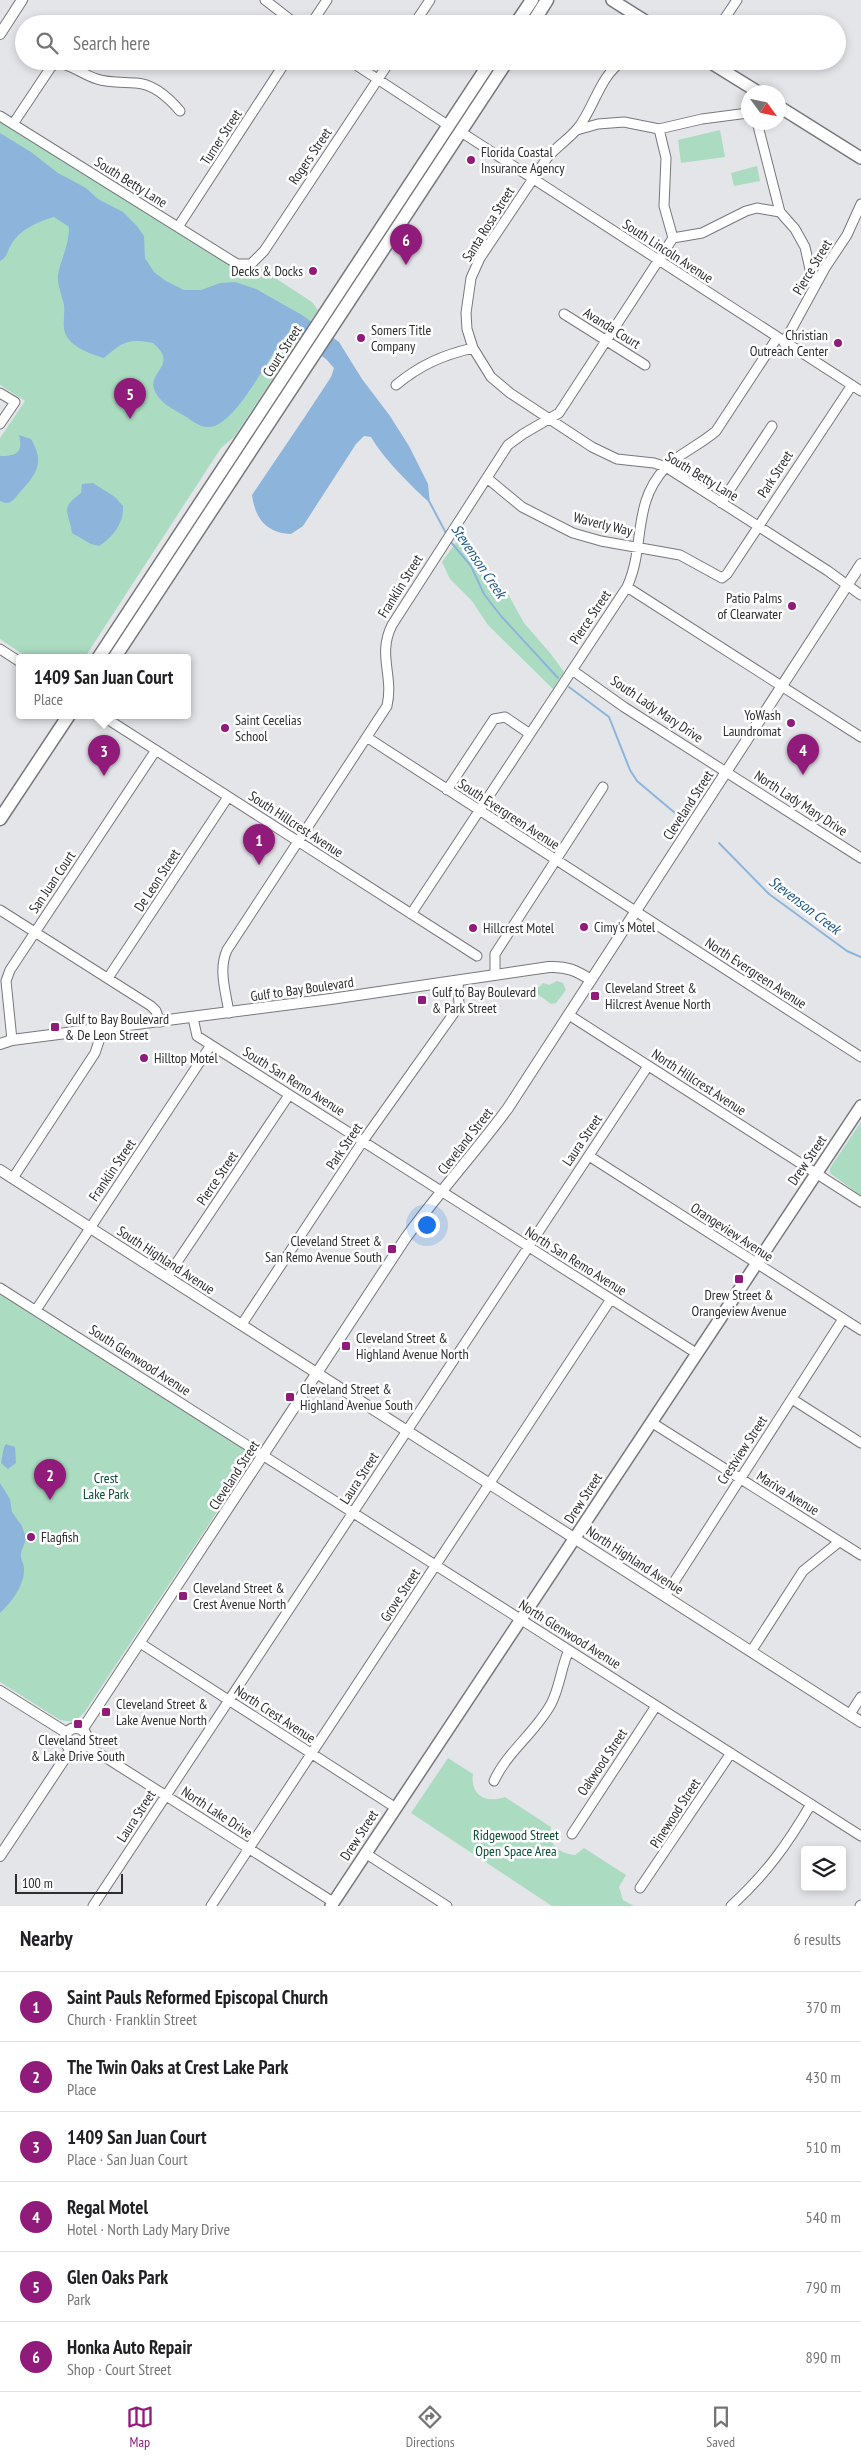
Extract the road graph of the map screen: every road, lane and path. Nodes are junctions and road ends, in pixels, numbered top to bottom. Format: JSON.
{"nodes":[{"id":1,"x":22,"y":0,"type":"edge"},
{"id":2,"x":265,"y":0,"type":"edge"},
{"id":3,"x":327,"y":0,"type":"edge"},
{"id":4,"x":430,"y":0,"type":"edge"},
{"id":5,"x":532,"y":0,"type":"edge"},
{"id":6,"x":547,"y":0,"type":"edge"},
{"id":7,"x":612,"y":0,"type":"edge"},
{"id":8,"x":737,"y":0,"type":"edge"},
{"id":9,"x":284,"y":15,"type":"edge"},
{"id":10,"x":317,"y":15,"type":"edge"},
{"id":11,"x":420,"y":15,"type":"edge"},
{"id":12,"x":522,"y":15,"type":"edge"},
{"id":13,"x":538,"y":15,"type":"edge"},
{"id":14,"x":636,"y":15,"type":"edge"},
{"id":15,"x":727,"y":15,"type":"edge"},
{"id":16,"x":0,"y":34,"type":"edge"},
{"id":17,"x":49,"y":70,"type":"edge"},
{"id":18,"x":80,"y":70,"type":"edge"},
{"id":19,"x":280,"y":70,"type":"edge"},
{"id":20,"x":364,"y":70,"type":"edge"},
{"id":21,"x":384,"y":70,"type":"edge"},
{"id":22,"x":485,"y":70,"type":"edge"},
{"id":23,"x":488,"y":70,"type":"edge"},
{"id":24,"x":501,"y":70,"type":"edge"},
{"id":25,"x":611,"y":70,"type":"edge"},
{"id":26,"x":723,"y":70,"type":"edge"},
{"id":27,"x":378,"y":79,"type":"junction"},
{"id":28,"x":747,"y":85,"type":"edge"},
{"id":29,"x":180,"y":111,"type":"dead end"},
{"id":30,"x":786,"y":111,"type":"edge"},
{"id":31,"x":741,"y":114,"type":"edge"},
{"id":32,"x":0,"y":116,"type":"edge"},
{"id":33,"x":13,"y":124,"type":"junction"},
{"id":34,"x":449,"y":126,"type":"junction"},
{"id":35,"x":660,"y":129,"type":"junction"},
{"id":36,"x":577,"y":130,"type":"junction"},
{"id":37,"x":759,"y":130,"type":"edge"},
{"id":38,"x":461,"y":132,"type":"junction"},
{"id":39,"x":861,"y":158,"type":"edge"},
{"id":40,"x":532,"y":180,"type":"junction"},
{"id":41,"x":861,"y":204,"type":"edge"},
{"id":42,"x":412,"y":207,"type":"junction"},
{"id":43,"x":780,"y":212,"type":"junction"},
{"id":44,"x":178,"y":227,"type":"junction"},
{"id":45,"x":673,"y":238,"type":"junction"},
{"id":46,"x":373,"y":240,"type":"junction"},
{"id":47,"x":385,"y":248,"type":"junction"},
{"id":48,"x":657,"y":261,"type":"junction"},
{"id":49,"x":251,"y":264,"type":"joint"},
{"id":50,"x":814,"y":287,"type":"junction"},
{"id":51,"x":564,"y":314,"type":"dead end"},
{"id":52,"x":606,"y":340,"type":"junction"},
{"id":53,"x":781,"y":341,"type":"junction"},
{"id":54,"x":473,"y":348,"type":"junction"},
{"id":55,"x":645,"y":365,"type":"dead end"},
{"id":56,"x":396,"y":385,"type":"dead end"},
{"id":57,"x":852,"y":385,"type":"junction"},
{"id":58,"x":861,"y":391,"type":"edge"},
{"id":59,"x":0,"y":393,"type":"edge"},
{"id":60,"x":550,"y":420,"type":"junction"},
{"id":61,"x":0,"y":424,"type":"edge"},
{"id":62,"x":772,"y":426,"type":"dead end"},
{"id":63,"x":666,"y":467,"type":"junction"},
{"id":64,"x":487,"y":478,"type":"junction"},
{"id":65,"x":722,"y":503,"type":"junction"},
{"id":66,"x":200,"y":516,"type":"junction"},
{"id":67,"x":758,"y":527,"type":"junction"},
{"id":68,"x":638,"y":547,"type":"junction"},
{"id":69,"x":861,"y":564,"type":"edge"},
{"id":70,"x":722,"y":578,"type":"joint"},
{"id":71,"x":847,"y":585,"type":"junction"},
{"id":72,"x":627,"y":587,"type":"junction"},
{"id":73,"x":861,"y":595,"type":"edge"},
{"id":74,"x":144,"y":601,"type":"junction"},
{"id":75,"x":0,"y":649,"type":"edge"},
{"id":76,"x":101,"y":654,"type":"edge"},
{"id":77,"x":117,"y":654,"type":"edge"},
{"id":78,"x":16,"y":659,"type":"edge"},
{"id":79,"x":570,"y":673,"type":"junction"},
{"id":80,"x":782,"y":686,"type":"junction"},
{"id":81,"x":66,"y":719,"type":"edge"},
{"id":82,"x":107,"y":719,"type":"edge"},
{"id":83,"x":530,"y":734,"type":"junction"},
{"id":84,"x":861,"y":737,"type":"edge"},
{"id":85,"x":368,"y":738,"type":"junction"},
{"id":86,"x":156,"y":750,"type":"junction"},
{"id":87,"x":726,"y":771,"type":"junction"},
{"id":88,"x":602,"y":787,"type":"dead end"},
{"id":89,"x":447,"y":790,"type":"junction"},
{"id":90,"x":228,"y":797,"type":"junction"},
{"id":91,"x":479,"y":811,"type":"junction"},
{"id":92,"x":0,"y":819,"type":"edge"},
{"id":93,"x":299,"y":843,"type":"junction"},
{"id":94,"x":861,"y":858,"type":"edge"},
{"id":95,"x":556,"y":860,"type":"junction"},
{"id":96,"x":0,"y":910,"type":"edge"},
{"id":97,"x":636,"y":911,"type":"junction"},
{"id":98,"x":411,"y":914,"type":"junction"},
{"id":99,"x":35,"y":932,"type":"junction"},
{"id":100,"x":477,"y":956,"type":"dead end"},
{"id":101,"x":494,"y":975,"type":"junction"},
{"id":102,"x":108,"y":978,"type":"junction"},
{"id":103,"x":591,"y":980,"type":"junction"},
{"id":104,"x":458,"y":981,"type":"junction"},
{"id":105,"x":229,"y":1013,"type":"junction"},
{"id":106,"x":569,"y":1014,"type":"junction"},
{"id":107,"x":193,"y":1018,"type":"junction"},
{"id":108,"x":160,"y":1022,"type":"junction"},
{"id":109,"x":99,"y":1030,"type":"junction"},
{"id":110,"x":0,"y":1038,"type":"edge"},
{"id":111,"x":12,"y":1040,"type":"junction"},
{"id":112,"x":0,"y":1044,"type":"edge"},
{"id":113,"x":211,"y":1045,"type":"junction"},
{"id":114,"x":861,"y":1057,"type":"edge"},
{"id":115,"x":648,"y":1066,"type":"junction"},
{"id":116,"x":289,"y":1095,"type":"junction"},
{"id":117,"x":861,"y":1106,"type":"edge"},
{"id":118,"x":363,"y":1141,"type":"junction"},
{"id":119,"x":589,"y":1156,"type":"junction"},
{"id":120,"x":0,"y":1170,"type":"edge"},
{"id":121,"x":816,"y":1173,"type":"junction"},
{"id":122,"x":13,"y":1178,"type":"junction"},
{"id":123,"x":442,"y":1192,"type":"junction"},
{"id":124,"x":861,"y":1202,"type":"edge"},
{"id":125,"x":90,"y":1228,"type":"junction"},
{"id":126,"x":527,"y":1247,"type":"junction"},
{"id":127,"x":756,"y":1263,"type":"junction"},
{"id":128,"x":167,"y":1277,"type":"junction"},
{"id":129,"x":0,"y":1288,"type":"edge"},
{"id":130,"x":611,"y":1299,"type":"junction"},
{"id":131,"x":36,"y":1310,"type":"junction"},
{"id":132,"x":843,"y":1319,"type":"junction"},
{"id":133,"x":242,"y":1324,"type":"junction"},
{"id":134,"x":861,"y":1330,"type":"edge"},
{"id":135,"x":696,"y":1353,"type":"junction"},
{"id":136,"x":318,"y":1373,"type":"junction"},
{"id":137,"x":792,"y":1399,"type":"junction"},
{"id":138,"x":651,"y":1422,"type":"junction"},
{"id":139,"x":407,"y":1430,"type":"junction"},
{"id":140,"x":861,"y":1443,"type":"edge"},
{"id":141,"x":264,"y":1455,"type":"junction"},
{"id":142,"x":740,"y":1479,"type":"junction"},
{"id":143,"x":489,"y":1483,"type":"junction"},
{"id":144,"x":353,"y":1511,"type":"junction"},
{"id":145,"x":575,"y":1538,"type":"junction"},
{"id":146,"x":839,"y":1542,"type":"junction"},
{"id":147,"x":861,"y":1555,"type":"edge"},
{"id":148,"x":436,"y":1565,"type":"junction"},
{"id":149,"x":665,"y":1596,"type":"junction"},
{"id":150,"x":520,"y":1619,"type":"junction"},
{"id":151,"x":140,"y":1643,"type":"junction"},
{"id":152,"x":569,"y":1650,"type":"junction"},
{"id":153,"x":752,"y":1650,"type":"junction"},
{"id":154,"x":0,"y":1691,"type":"edge"},
{"id":155,"x":861,"y":1697,"type":"edge"},
{"id":156,"x":229,"y":1700,"type":"junction"},
{"id":157,"x":656,"y":1706,"type":"junction"},
{"id":158,"x":850,"y":1714,"type":"junction"},
{"id":159,"x":861,"y":1722,"type":"edge"},
{"id":160,"x":82,"y":1730,"type":"junction"},
{"id":161,"x":67,"y":1733,"type":"junction"},
{"id":162,"x":86,"y":1744,"type":"junction"},
{"id":163,"x":71,"y":1749,"type":"junction"},
{"id":164,"x":312,"y":1753,"type":"junction"},
{"id":165,"x":731,"y":1753,"type":"junction"},
{"id":166,"x":494,"y":1781,"type":"dead end"},
{"id":167,"x":166,"y":1796,"type":"junction"},
{"id":168,"x":811,"y":1804,"type":"junction"},
{"id":169,"x":396,"y":1808,"type":"junction"},
{"id":170,"x":572,"y":1834,"type":"dead end"},
{"id":171,"x":861,"y":1836,"type":"edge"},
{"id":172,"x":249,"y":1849,"type":"junction"},
{"id":173,"x":366,"y":1853,"type":"junction"},
{"id":174,"x":0,"y":1856,"type":"edge"},
{"id":175,"x":640,"y":1888,"type":"dead end"},
{"id":176,"x":332,"y":1904,"type":"edge"},
{"id":177,"x":93,"y":1906,"type":"edge"},
{"id":178,"x":211,"y":1906,"type":"edge"},
{"id":179,"x":448,"y":1906,"type":"edge"},
{"id":180,"x":731,"y":1906,"type":"edge"}],
"edges":[{"from":1,"to":16,"type":"street"},
{"from":2,"to":9,"type":"street"},
{"from":3,"to":10,"type":"street"},
{"from":4,"to":11,"type":"street"},
{"from":5,"to":12,"type":"main road"},
{"from":6,"to":13,"type":"main road"},
{"from":7,"to":14,"type":"main road"},
{"from":8,"to":15,"type":"street"},
{"from":17,"to":33,"type":"street"},
{"from":18,"to":29,"type":"street"},
{"from":19,"to":44,"type":"street","name":"Turner Street"},
{"from":20,"to":27,"type":"street"},
{"from":21,"to":27,"type":"street","name":"Rogers Street"},
{"from":22,"to":34,"type":"main road","name":"Court Street"},
{"from":23,"to":38,"type":"main road"},
{"from":24,"to":38,"type":"main road","name":"Court Street"},
{"from":25,"to":36,"type":"street","name":"Santa Rosa Street"},
{"from":26,"to":28,"type":"main road"},
{"from":27,"to":34,"type":"street"},
{"from":27,"to":49,"type":"street","name":"Rogers Street"},
{"from":30,"to":39,"type":"main road"},
{"from":31,"to":35,"type":"street"},
{"from":32,"to":33,"type":"street","name":"South Betty Lane"},
{"from":33,"to":44,"type":"street","name":"South Betty Lane"},
{"from":34,"to":42,"type":"main road"},
{"from":34,"to":46,"type":"main road","name":"Court Street"},
{"from":35,"to":36,"type":"street"},
{"from":35,"to":45,"type":"street"},
{"from":36,"to":40,"type":"street","name":"Santa Rosa Street"},
{"from":37,"to":43,"type":"street"},
{"from":38,"to":40,"type":"street","name":"South Lincoln Avenue"},
{"from":38,"to":42,"type":"main road","name":"Court Street"},
{"from":40,"to":48,"type":"street","name":"South Lincoln Avenue"},
{"from":40,"to":54,"type":"street","name":"Santa Rosa Street"},
{"from":41,"to":50,"type":"street","name":"Pierce Street"},
{"from":42,"to":47,"type":"main road","name":"Court Street"},
{"from":43,"to":45,"type":"street"},
{"from":43,"to":50,"type":"street"},
{"from":44,"to":49,"type":"street","name":"South Betty Lane"},
{"from":45,"to":48,"type":"street","name":"Franklin Street"},
{"from":46,"to":47,"type":"street"},
{"from":46,"to":66,"type":"main road","name":"Court Street"},
{"from":47,"to":66,"type":"main road","name":"Court Street"},
{"from":48,"to":52,"type":"street","name":"Franklin Street"},
{"from":48,"to":53,"type":"street","name":"South Lincoln Avenue"},
{"from":50,"to":53,"type":"street","name":"Pierce Street"},
{"from":51,"to":52,"type":"street","name":"Avanda Court"},
{"from":52,"to":55,"type":"street","name":"Avanda Court"},
{"from":52,"to":60,"type":"street","name":"Franklin Street"},
{"from":53,"to":57,"type":"street","name":"South Lincoln Avenue"},
{"from":53,"to":63,"type":"street","name":"Pierce Street"},
{"from":54,"to":56,"type":"street"},
{"from":54,"to":60,"type":"street","name":"South Betty Lane"},
{"from":57,"to":58,"type":"street","name":"South Lincoln Avenue"},
{"from":57,"to":67,"type":"street","name":"Park Street"},
{"from":59,"to":61,"type":"street"},
{"from":60,"to":63,"type":"street","name":"South Betty Lane"},
{"from":60,"to":64,"type":"street","name":"Franklin Street"},
{"from":62,"to":65,"type":"street"},
{"from":63,"to":65,"type":"street","name":"South Betty Lane"},
{"from":63,"to":68,"type":"street","name":"Pierce Street"},
{"from":64,"to":68,"type":"street","name":"Waverly Way"},
{"from":64,"to":85,"type":"street","name":"Franklin Street"},
{"from":65,"to":67,"type":"street","name":"South Betty Lane"},
{"from":66,"to":74,"type":"main road","name":"Court Street"},
{"from":67,"to":70,"type":"street","name":"Park Street"},
{"from":67,"to":71,"type":"street","name":"South Betty Lane"},
{"from":68,"to":70,"type":"street","name":"Waverly Way"},
{"from":68,"to":72,"type":"street","name":"Pierce Street"},
{"from":69,"to":71,"type":"street","name":"Cleveland Street"},
{"from":71,"to":73,"type":"street","name":"South Betty Lane"},
{"from":71,"to":80,"type":"street","name":"Cleveland Street"},
{"from":72,"to":79,"type":"street","name":"Pierce Street"},
{"from":72,"to":80,"type":"street"},
{"from":74,"to":76,"type":"main road","name":"Court Street"},
{"from":74,"to":77,"type":"main road","name":"Court Street"},
{"from":75,"to":78,"type":"street"},
{"from":79,"to":83,"type":"street","name":"Pierce Street"},
{"from":79,"to":87,"type":"street","name":"South Lady Mary Drive"},
{"from":80,"to":84,"type":"street"},
{"from":80,"to":87,"type":"street","name":"Cleveland Street"},
{"from":81,"to":92,"type":"main road"},
{"from":82,"to":86,"type":"street","name":"South Hillcrest Avenue"},
{"from":83,"to":89,"type":"street"},
{"from":83,"to":91,"type":"street","name":"Pierce Street"},
{"from":85,"to":89,"type":"street","name":"South Evergreen Avenue"},
{"from":85,"to":93,"type":"street","name":"Franklin Street"},
{"from":86,"to":90,"type":"street","name":"South Hillcrest Avenue"},
{"from":86,"to":99,"type":"street","name":"San Juan Court"},
{"from":87,"to":94,"type":"street","name":"North Lady Mary Drive"},
{"from":87,"to":97,"type":"street","name":"Cleveland Street"},
{"from":88,"to":95,"type":"street"},
{"from":89,"to":91,"type":"street","name":"South Evergreen Avenue"},
{"from":90,"to":93,"type":"street","name":"South Hillcrest Avenue"},
{"from":90,"to":102,"type":"street","name":"De Leon Street"},
{"from":91,"to":95,"type":"street","name":"South Evergreen Avenue"},
{"from":91,"to":98,"type":"street","name":"Pierce Street"},
{"from":93,"to":98,"type":"street","name":"South Hillcrest Avenue"},
{"from":93,"to":105,"type":"street","name":"Franklin Street"},
{"from":95,"to":97,"type":"street","name":"South Evergreen Avenue"},
{"from":95,"to":101,"type":"street"},
{"from":96,"to":99,"type":"street"},
{"from":97,"to":103,"type":"street","name":"Cleveland Street"},
{"from":97,"to":114,"type":"street","name":"North Evergreen Avenue"},
{"from":98,"to":100,"type":"street","name":"South Hillcrest Avenue"},
{"from":99,"to":102,"type":"street"},
{"from":99,"to":111,"type":"street","name":"San Juan Court"},
{"from":101,"to":103,"type":"street","name":"Gulf to Bay Boulevard"},
{"from":101,"to":104,"type":"street","name":"Gulf to Bay Boulevard"},
{"from":102,"to":108,"type":"street"},
{"from":103,"to":106,"type":"street","name":"Cleveland Street"},
{"from":104,"to":105,"type":"street","name":"Gulf to Bay Boulevard"},
{"from":104,"to":118,"type":"street","name":"Park Street"},
{"from":105,"to":107,"type":"street","name":"Gulf to Bay Boulevard"},
{"from":106,"to":115,"type":"street","name":"North Hillcrest Avenue"},
{"from":106,"to":123,"type":"street","name":"Cleveland Street"},
{"from":107,"to":108,"type":"street","name":"Gulf to Bay Boulevard"},
{"from":107,"to":113,"type":"street","name":"South San Remo Avenue"},
{"from":108,"to":109,"type":"street","name":"Gulf to Bay Boulevard"},
{"from":109,"to":111,"type":"street","name":"Gulf to Bay Boulevard"},
{"from":109,"to":122,"type":"street"},
{"from":110,"to":111,"type":"street","name":"Gulf to Bay Boulevard"},
{"from":111,"to":112,"type":"street","name":"Gulf to Bay Boulevard"},
{"from":113,"to":116,"type":"street","name":"South San Remo Avenue"},
{"from":113,"to":125,"type":"street","name":"Franklin Street"},
{"from":115,"to":119,"type":"street","name":"Laura Street"},
{"from":115,"to":121,"type":"street","name":"North Hillcrest Avenue"},
{"from":116,"to":118,"type":"street","name":"South San Remo Avenue"},
{"from":116,"to":128,"type":"street","name":"Pierce Street"},
{"from":117,"to":121,"type":"main road","name":"Drew Street"},
{"from":118,"to":123,"type":"street","name":"South San Remo Avenue"},
{"from":118,"to":133,"type":"street","name":"Park Street"},
{"from":119,"to":126,"type":"street","name":"Laura Street"},
{"from":119,"to":127,"type":"street","name":"Orangeview Avenue"},
{"from":120,"to":122,"type":"street","name":"South Highland Avenue"},
{"from":121,"to":124,"type":"street","name":"North Hillcrest Avenue"},
{"from":121,"to":127,"type":"main road","name":"Drew Street"},
{"from":122,"to":125,"type":"street","name":"South Highland Avenue"},
{"from":123,"to":126,"type":"street","name":"North San Remo Avenue"},
{"from":123,"to":136,"type":"street","name":"Cleveland Street"},
{"from":125,"to":128,"type":"street","name":"South Highland Avenue"},
{"from":125,"to":131,"type":"street","name":"Franklin Street"},
{"from":126,"to":130,"type":"street","name":"North San Remo Avenue"},
{"from":126,"to":139,"type":"street","name":"Laura Street"},
{"from":127,"to":132,"type":"street","name":"Orangeview Avenue"},
{"from":127,"to":135,"type":"main road","name":"Drew Street"},
{"from":128,"to":133,"type":"street","name":"South Highland Avenue"},
{"from":129,"to":131,"type":"street","name":"South Glenwood Avenue"},
{"from":130,"to":135,"type":"street","name":"North San Remo Avenue"},
{"from":130,"to":143,"type":"street","name":"Grove Street"},
{"from":131,"to":141,"type":"street","name":"South Glenwood Avenue"},
{"from":132,"to":134,"type":"street","name":"Orangeview Avenue"},
{"from":132,"to":137,"type":"street","name":"Crestview Street"},
{"from":133,"to":136,"type":"street","name":"South Highland Avenue"},
{"from":135,"to":138,"type":"main road","name":"Drew Street"},
{"from":136,"to":139,"type":"street","name":"North Highland Avenue"},
{"from":136,"to":141,"type":"street","name":"Cleveland Street"},
{"from":137,"to":140,"type":"street"},
{"from":137,"to":142,"type":"street","name":"Crestview Street"},
{"from":138,"to":142,"type":"street","name":"Mariva Avenue"},
{"from":138,"to":145,"type":"main road","name":"Drew Street"},
{"from":139,"to":143,"type":"street","name":"North Highland Avenue"},
{"from":139,"to":144,"type":"street","name":"Laura Street"},
{"from":141,"to":144,"type":"street","name":"North Glenwood Avenue"},
{"from":141,"to":151,"type":"street","name":"Cleveland Street"},
{"from":142,"to":146,"type":"street","name":"Mariva Avenue"},
{"from":142,"to":149,"type":"street","name":"Crestview Street"},
{"from":143,"to":145,"type":"street","name":"North Highland Avenue"},
{"from":143,"to":148,"type":"street","name":"Grove Street"},
{"from":144,"to":148,"type":"street","name":"North Glenwood Avenue"},
{"from":144,"to":156,"type":"street","name":"Laura Street"},
{"from":145,"to":149,"type":"street","name":"North Highland Avenue"},
{"from":145,"to":150,"type":"main road","name":"Drew Street"},
{"from":146,"to":147,"type":"street","name":"Mariva Avenue"},
{"from":146,"to":153,"type":"street"},
{"from":148,"to":150,"type":"street","name":"North Glenwood Avenue"},
{"from":148,"to":164,"type":"street","name":"Grove Street"},
{"from":149,"to":153,"type":"street","name":"North Highland Avenue"},
{"from":150,"to":152,"type":"street","name":"North Glenwood Avenue"},
{"from":150,"to":169,"type":"main road","name":"Drew Street"},
{"from":151,"to":156,"type":"street","name":"North Crest Avenue"},
{"from":151,"to":160,"type":"street","name":"Cleveland Street"},
{"from":152,"to":157,"type":"street","name":"North Glenwood Avenue"},
{"from":152,"to":166,"type":"street"},
{"from":153,"to":158,"type":"street","name":"North Highland Avenue"},
{"from":154,"to":161,"type":"street"},
{"from":155,"to":158,"type":"street"},
{"from":156,"to":164,"type":"street","name":"North Crest Avenue"},
{"from":156,"to":167,"type":"street","name":"Laura Street"},
{"from":157,"to":165,"type":"street","name":"North Glenwood Avenue"},
{"from":157,"to":170,"type":"street","name":"Oakwood Street"},
{"from":158,"to":159,"type":"street","name":"North Highland Avenue"},
{"from":160,"to":161,"type":"street"},
{"from":160,"to":162,"type":"street"},
{"from":161,"to":163,"type":"street"},
{"from":162,"to":163,"type":"street"},
{"from":162,"to":167,"type":"street","name":"North Lake Drive"},
{"from":163,"to":174,"type":"street"},
{"from":164,"to":169,"type":"street","name":"North Crest Avenue"},
{"from":164,"to":172,"type":"street","name":"Grove Street"},
{"from":165,"to":168,"type":"street","name":"North Glenwood Avenue"},
{"from":165,"to":175,"type":"street","name":"Pinewood Street"},
{"from":167,"to":172,"type":"street","name":"North Lake Drive"},
{"from":167,"to":177,"type":"street","name":"Laura Street"},
{"from":168,"to":171,"type":"street","name":"North Glenwood Avenue"},
{"from":168,"to":180,"type":"street"},
{"from":169,"to":173,"type":"main road","name":"Drew Street"},
{"from":172,"to":176,"type":"street","name":"North Lake Drive"},
{"from":172,"to":178,"type":"street","name":"Grove Street"},
{"from":173,"to":176,"type":"main road","name":"Drew Street"},
{"from":173,"to":179,"type":"street"}]}
